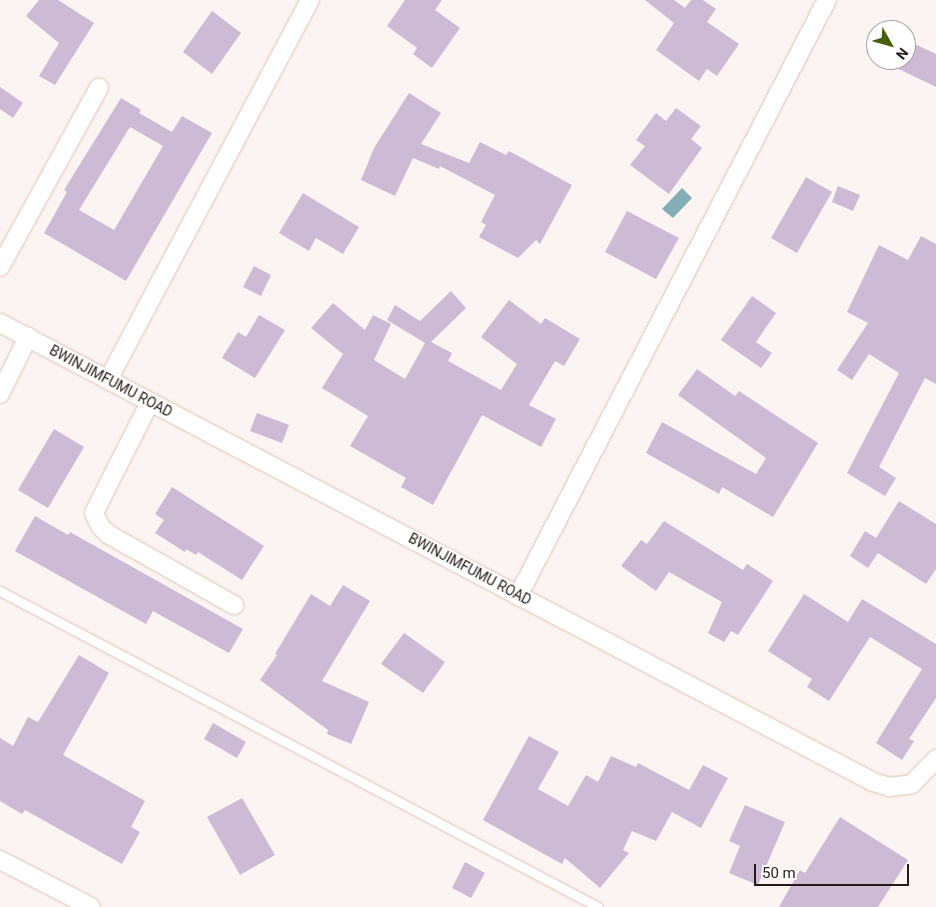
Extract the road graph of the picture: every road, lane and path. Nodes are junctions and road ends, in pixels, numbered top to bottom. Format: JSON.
{"nodes":[{"id":1,"x":310,"y":0,"type":"edge"},
{"id":2,"x":827,"y":0,"type":"edge"},
{"id":3,"x":99,"y":88,"type":"dead end"},
{"id":4,"x":0,"y":267,"type":"edge"},
{"id":5,"x":0,"y":323,"type":"edge"},
{"id":6,"x":28,"y":338,"type":"junction"},
{"id":7,"x":108,"y":380,"type":"junction"},
{"id":8,"x":0,"y":394,"type":"edge"},
{"id":9,"x":150,"y":402,"type":"junction"},
{"id":10,"x":0,"y":591,"type":"edge"},
{"id":11,"x":518,"y":596,"type":"junction"},
{"id":12,"x":234,"y":605,"type":"dead end"},
{"id":13,"x":936,"y":760,"type":"edge"},
{"id":14,"x":0,"y":860,"type":"edge"},
{"id":15,"x":91,"y":907,"type":"edge"},
{"id":16,"x":598,"y":907,"type":"edge"}],
"edges":[{"from":1,"to":7,"type":"street"},
{"from":2,"to":11,"type":"street"},
{"from":3,"to":4,"type":"street"},
{"from":5,"to":6,"type":"street","name":"BWINJIMFUMU ROAD"},
{"from":6,"to":7,"type":"street","name":"BWINJIMFUMU ROAD"},
{"from":6,"to":8,"type":"street"},
{"from":7,"to":9,"type":"street","name":"BWINJIMFUMU ROAD"},
{"from":9,"to":11,"type":"street","name":"BWINJIMFUMU ROAD"},
{"from":9,"to":12,"type":"street"},
{"from":10,"to":16,"type":"lane"},
{"from":11,"to":13,"type":"street","name":"BWINJIMFUMU ROAD"},
{"from":14,"to":15,"type":"street"}]}
